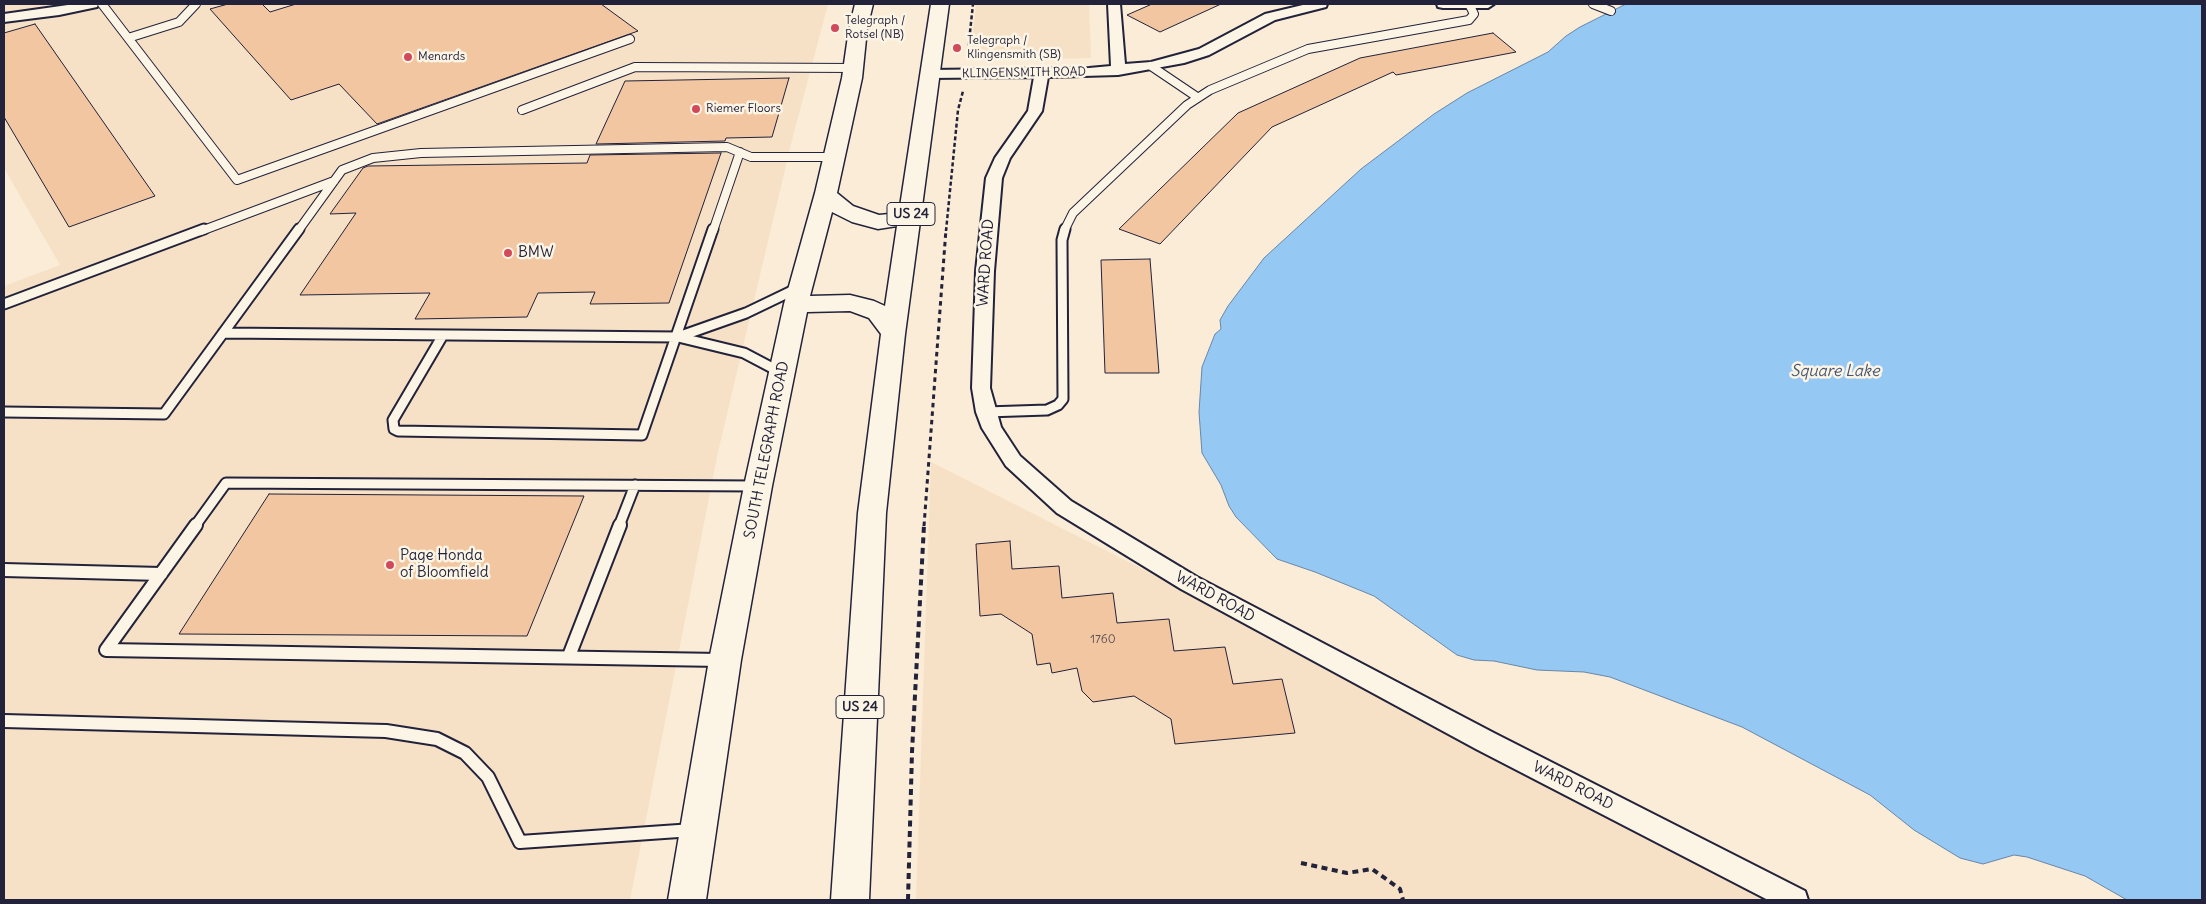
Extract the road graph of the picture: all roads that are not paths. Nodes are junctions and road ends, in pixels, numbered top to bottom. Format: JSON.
{"nodes":[{"id":1,"x":92,"y":4,"type":"edge"},
{"id":2,"x":102,"y":4,"type":"edge"},
{"id":3,"x":196,"y":4,"type":"edge"},
{"id":4,"x":864,"y":4,"type":"edge"},
{"id":5,"x":940,"y":4,"type":"edge"},
{"id":6,"x":1114,"y":4,"type":"edge"},
{"id":7,"x":1321,"y":4,"type":"edge"},
{"id":8,"x":1443,"y":4,"type":"edge"},
{"id":9,"x":1469,"y":4,"type":"edge"},
{"id":10,"x":1488,"y":4,"type":"edge"},
{"id":11,"x":1593,"y":4,"type":"edge"},
{"id":12,"x":1611,"y":11,"type":"dead end"},
{"id":13,"x":4,"y":18,"type":"edge"},
{"id":14,"x":128,"y":38,"type":"junction"},
{"id":15,"x":630,"y":39,"type":"dead end"},
{"id":16,"x":1151,"y":66,"type":"junction"},
{"id":17,"x":854,"y":68,"type":"junction"},
{"id":18,"x":1118,"y":71,"type":"junction"},
{"id":19,"x":1042,"y":72,"type":"junction"},
{"id":20,"x":929,"y":74,"type":"junction"},
{"id":21,"x":1196,"y":97,"type":"junction"},
{"id":22,"x":522,"y":110,"type":"dead end"},
{"id":23,"x":740,"y":152,"type":"junction"},
{"id":24,"x":834,"y":157,"type":"junction"},
{"id":25,"x":334,"y":181,"type":"junction"},
{"id":26,"x":826,"y":193,"type":"junction"},
{"id":27,"x":911,"y":218,"type":"junction"},
{"id":28,"x":799,"y":295,"type":"junction"},
{"id":29,"x":4,"y":304,"type":"edge"},
{"id":30,"x":223,"y":333,"type":"junction"},
{"id":31,"x":892,"y":334,"type":"junction"},
{"id":32,"x":443,"y":335,"type":"junction"},
{"id":33,"x":678,"y":337,"type":"junction"},
{"id":34,"x":782,"y":374,"type":"junction"},
{"id":35,"x":4,"y":412,"type":"edge"},
{"id":36,"x":986,"y":412,"type":"junction"},
{"id":37,"x":635,"y":485,"type":"junction"},
{"id":38,"x":758,"y":486,"type":"junction"},
{"id":39,"x":4,"y":570,"type":"edge"},
{"id":40,"x":161,"y":574,"type":"junction"},
{"id":41,"x":569,"y":656,"type":"junction"},
{"id":42,"x":725,"y":660,"type":"junction"},
{"id":43,"x":4,"y":721,"type":"edge"},
{"id":44,"x":697,"y":830,"type":"junction"},
{"id":45,"x":687,"y":900,"type":"edge"},
{"id":46,"x":850,"y":900,"type":"edge"},
{"id":47,"x":1795,"y":900,"type":"edge"}],
"edges":[{"from":1,"to":13,"type":"street"},
{"from":2,"to":14,"type":"lane"},
{"from":3,"to":14,"type":"lane"},
{"from":4,"to":17,"type":"highway","name":"SOUTH TELEGRAPH ROAD"},
{"from":5,"to":20,"type":"highway","number":"US 24"},
{"from":6,"to":18,"type":"street"},
{"from":7,"to":16,"type":"street","name":"KLINGENSMITH ROAD"},
{"from":8,"to":9,"type":"street"},
{"from":9,"to":10,"type":"street"},
{"from":9,"to":21,"type":"lane"},
{"from":11,"to":12,"type":"lane"},
{"from":14,"to":15,"type":"lane"},
{"from":16,"to":18,"type":"street","name":"KLINGENSMITH ROAD"},
{"from":16,"to":21,"type":"lane"},
{"from":17,"to":22,"type":"lane"},
{"from":17,"to":24,"type":"highway","name":"SOUTH TELEGRAPH ROAD"},
{"from":18,"to":19,"type":"street","name":"KLINGENSMITH ROAD"},
{"from":19,"to":20,"type":"street","name":"KLINGENSMITH ROAD"},
{"from":19,"to":36,"type":"street","name":"WARD ROAD"},
{"from":20,"to":27,"type":"highway","number":"US 24"},
{"from":21,"to":36,"type":"lane"},
{"from":23,"to":24,"type":"lane"},
{"from":23,"to":25,"type":"lane"},
{"from":23,"to":33,"type":"lane"},
{"from":24,"to":26,"type":"highway","name":"SOUTH TELEGRAPH ROAD"},
{"from":25,"to":29,"type":"lane"},
{"from":25,"to":30,"type":"lane"},
{"from":26,"to":27,"type":"highway"},
{"from":26,"to":28,"type":"highway","name":"SOUTH TELEGRAPH ROAD"},
{"from":27,"to":31,"type":"highway","number":"US 24"},
{"from":28,"to":31,"type":"highway"},
{"from":28,"to":33,"type":"lane"},
{"from":28,"to":34,"type":"highway","name":"SOUTH TELEGRAPH ROAD"},
{"from":30,"to":32,"type":"lane"},
{"from":30,"to":35,"type":"lane"},
{"from":31,"to":46,"type":"highway","number":"US 24"},
{"from":32,"to":33,"type":"lane"},
{"from":32,"to":33,"type":"lane"},
{"from":33,"to":34,"type":"lane"},
{"from":34,"to":38,"type":"highway","name":"SOUTH TELEGRAPH ROAD"},
{"from":36,"to":47,"type":"street","name":"WARD ROAD"},
{"from":37,"to":38,"type":"lane"},
{"from":37,"to":40,"type":"lane"},
{"from":37,"to":41,"type":"lane"},
{"from":38,"to":42,"type":"highway","name":"SOUTH TELEGRAPH ROAD"},
{"from":39,"to":40,"type":"lane"},
{"from":40,"to":41,"type":"lane"},
{"from":41,"to":42,"type":"lane"},
{"from":42,"to":44,"type":"highway","name":"SOUTH TELEGRAPH ROAD"},
{"from":43,"to":44,"type":"lane"},
{"from":44,"to":45,"type":"highway","name":"SOUTH TELEGRAPH ROAD"}]}
